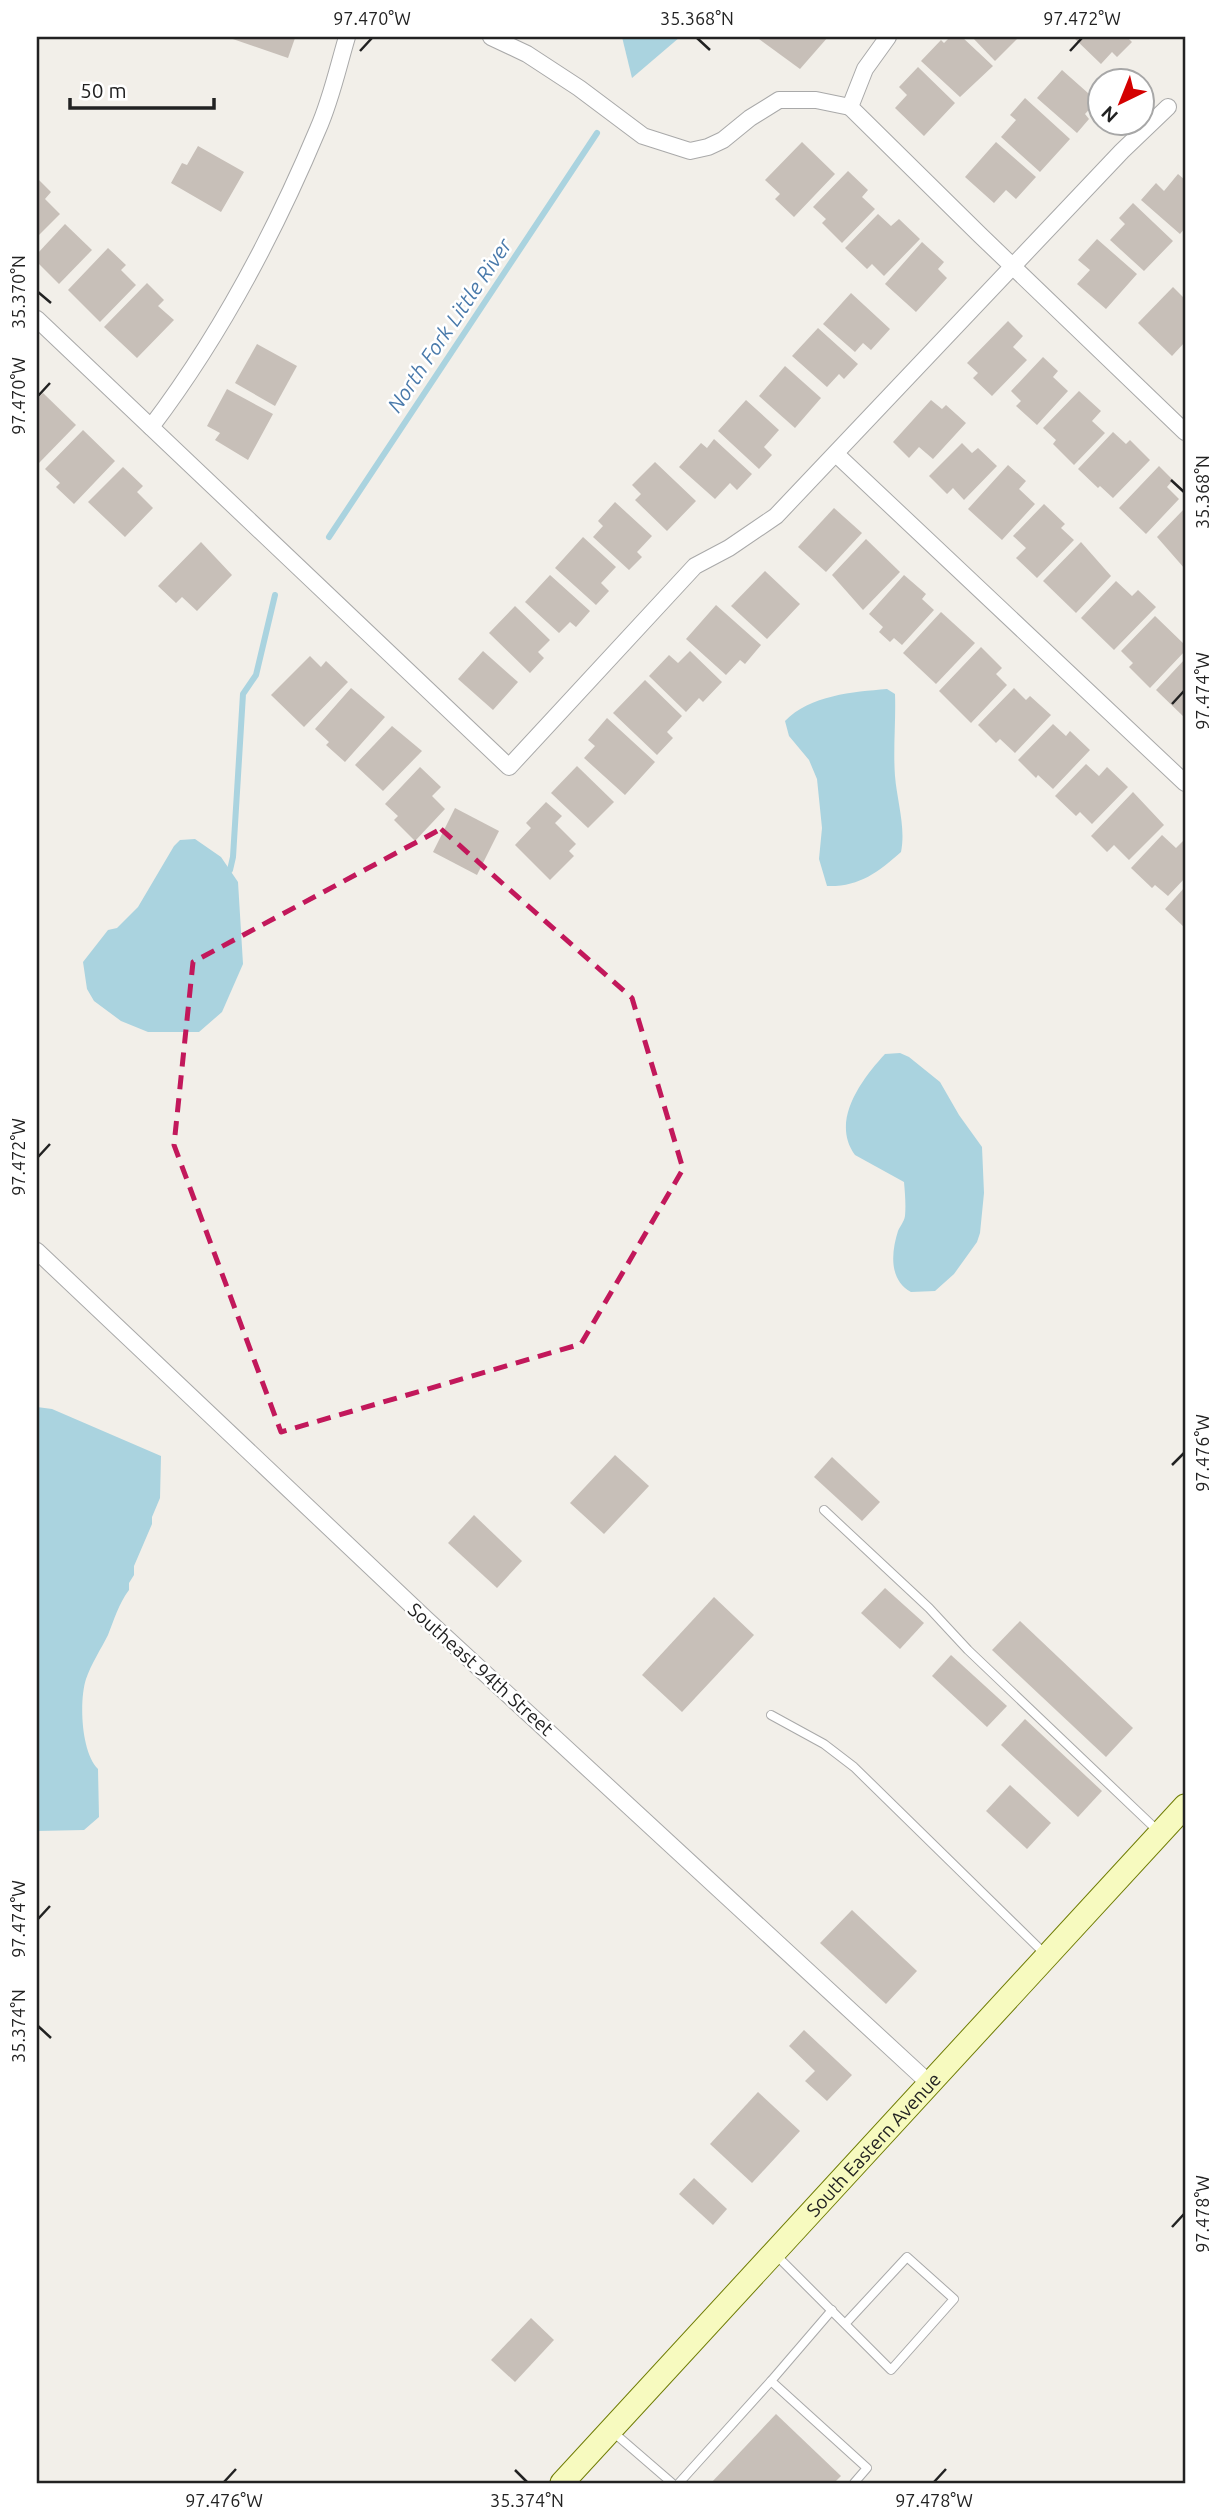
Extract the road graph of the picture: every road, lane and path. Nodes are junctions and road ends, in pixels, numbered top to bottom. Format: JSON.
{"nodes":[{"id":1,"x":347,"y":37,"type":"edge"},
{"id":2,"x":491,"y":37,"type":"edge"},
{"id":3,"x":888,"y":37,"type":"edge"},
{"id":4,"x":850,"y":107,"type":"junction"},
{"id":5,"x":1168,"y":107,"type":"dead end"},
{"id":6,"x":1013,"y":265,"type":"junction"},
{"id":7,"x":37,"y":319,"type":"edge"},
{"id":8,"x":151,"y":427,"type":"junction"},
{"id":9,"x":1185,"y":432,"type":"edge"},
{"id":10,"x":836,"y":454,"type":"junction"},
{"id":11,"x":1185,"y":783,"type":"edge"},
{"id":12,"x":37,"y":1251,"type":"edge"},
{"id":13,"x":824,"y":1510,"type":"dead end"},
{"id":14,"x":771,"y":1715,"type":"dead end"},
{"id":15,"x":1185,"y":1807,"type":"edge"},
{"id":16,"x":1160,"y":1833,"type":"junction"},
{"id":17,"x":1047,"y":1956,"type":"junction"},
{"id":18,"x":929,"y":2083,"type":"junction"},
{"id":19,"x":774,"y":2253,"type":"junction"},
{"id":20,"x":832,"y":2311,"type":"junction"},
{"id":21,"x":845,"y":2324,"type":"junction"},
{"id":22,"x":771,"y":2381,"type":"junction"},
{"id":23,"x":611,"y":2430,"type":"junction"},
{"id":24,"x":562,"y":2483,"type":"edge"},
{"id":25,"x":672,"y":2483,"type":"edge"},
{"id":26,"x":680,"y":2483,"type":"edge"},
{"id":27,"x":854,"y":2483,"type":"edge"}],
"edges":[{"from":1,"to":8,"type":"street"},
{"from":2,"to":4,"type":"street"},
{"from":3,"to":4,"type":"street"},
{"from":4,"to":6,"type":"street"},
{"from":5,"to":6,"type":"street"},
{"from":6,"to":9,"type":"street"},
{"from":6,"to":10,"type":"street"},
{"from":7,"to":8,"type":"street"},
{"from":8,"to":10,"type":"street"},
{"from":10,"to":11,"type":"street"},
{"from":12,"to":18,"type":"street","name":"Southeast 94th Street"},
{"from":13,"to":16,"type":"lane"},
{"from":14,"to":17,"type":"lane"},
{"from":15,"to":16,"type":"main road","name":"South Eastern Avenue"},
{"from":16,"to":17,"type":"main road","name":"South Eastern Avenue"},
{"from":17,"to":18,"type":"main road","name":"South Eastern Avenue"},
{"from":18,"to":19,"type":"main road","name":"South Eastern Avenue"},
{"from":19,"to":20,"type":"lane"},
{"from":19,"to":23,"type":"main road","name":"South Eastern Avenue"},
{"from":20,"to":21,"type":"lane"},
{"from":20,"to":22,"type":"lane"},
{"from":21,"to":21,"type":"lane"},
{"from":22,"to":26,"type":"lane"},
{"from":22,"to":27,"type":"lane"},
{"from":23,"to":24,"type":"main road","name":"South Eastern Avenue"},
{"from":23,"to":25,"type":"lane"}]}
